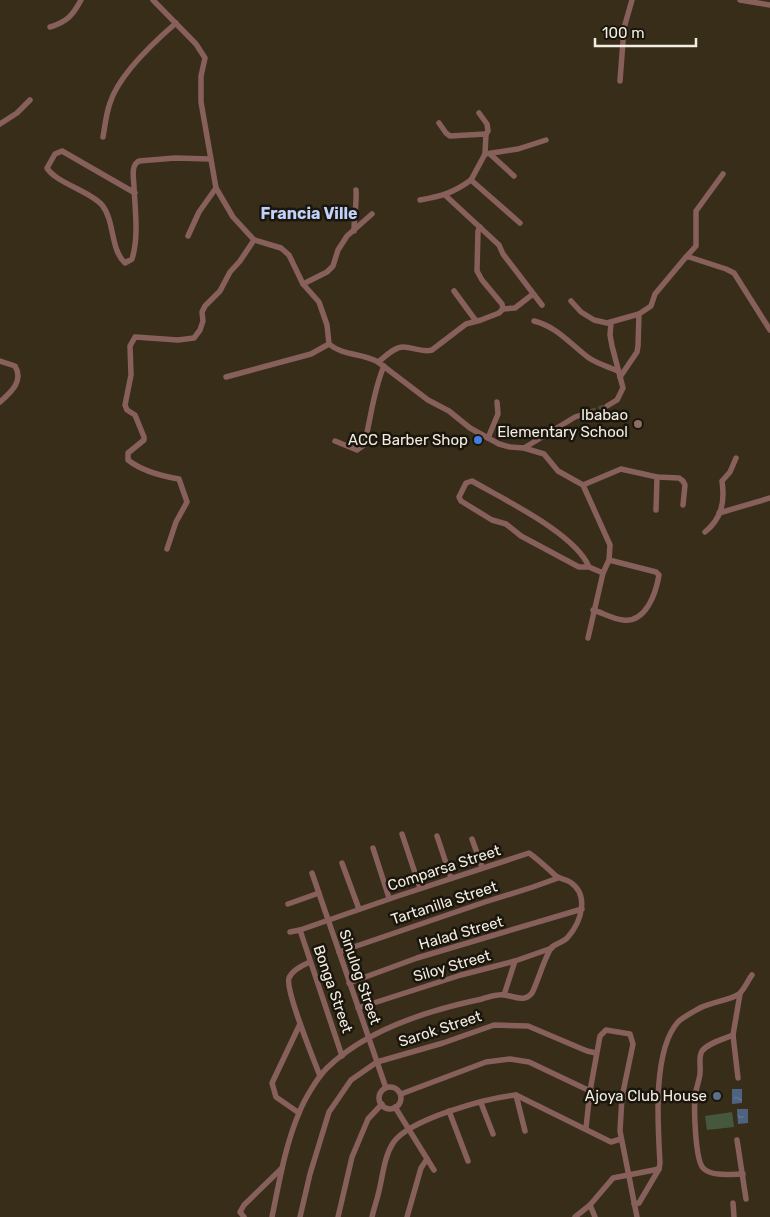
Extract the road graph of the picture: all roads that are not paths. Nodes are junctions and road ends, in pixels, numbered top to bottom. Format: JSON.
{"nodes":[{"id":1,"x":81,"y":0,"type":"edge"},
{"id":2,"x":153,"y":0,"type":"edge"},
{"id":3,"x":632,"y":0,"type":"edge"},
{"id":4,"x":740,"y":0,"type":"edge"},
{"id":5,"x":770,"y":5,"type":"edge"},
{"id":6,"x":176,"y":23,"type":"junction"},
{"id":7,"x":50,"y":27,"type":"dead end"},
{"id":8,"x":620,"y":81,"type":"dead end"},
{"id":9,"x":30,"y":100,"type":"dead end"},
{"id":10,"x":479,"y":113,"type":"dead end"},
{"id":11,"x":439,"y":123,"type":"dead end"},
{"id":12,"x":0,"y":124,"type":"edge"},
{"id":13,"x":486,"y":134,"type":"junction"},
{"id":14,"x":103,"y":137,"type":"dead end"},
{"id":15,"x":546,"y":140,"type":"dead end"},
{"id":16,"x":487,"y":154,"type":"junction"},
{"id":17,"x":210,"y":159,"type":"junction"},
{"id":18,"x":723,"y":174,"type":"dead end"},
{"id":19,"x":514,"y":176,"type":"dead end"},
{"id":20,"x":471,"y":180,"type":"junction"},
{"id":21,"x":216,"y":188,"type":"junction"},
{"id":22,"x":356,"y":190,"type":"dead end"},
{"id":23,"x":135,"y":193,"type":"junction"},
{"id":24,"x":445,"y":195,"type":"junction"},
{"id":25,"x":420,"y":200,"type":"dead end"},
{"id":26,"x":372,"y":214,"type":"dead end"},
{"id":27,"x":520,"y":223,"type":"dead end"},
{"id":28,"x":480,"y":227,"type":"junction"},
{"id":29,"x":354,"y":231,"type":"junction"},
{"id":30,"x":188,"y":236,"type":"dead end"},
{"id":31,"x":254,"y":240,"type":"junction"},
{"id":32,"x":686,"y":258,"type":"junction"},
{"id":33,"x":303,"y":284,"type":"junction"},
{"id":34,"x":454,"y":291,"type":"dead end"},
{"id":35,"x":533,"y":294,"type":"junction"},
{"id":36,"x":571,"y":301,"type":"dead end"},
{"id":37,"x":542,"y":305,"type":"dead end"},
{"id":38,"x":503,"y":309,"type":"junction"},
{"id":39,"x":639,"y":314,"type":"junction"},
{"id":40,"x":476,"y":321,"type":"junction"},
{"id":41,"x":534,"y":321,"type":"dead end"},
{"id":42,"x":611,"y":323,"type":"junction"},
{"id":43,"x":770,"y":330,"type":"edge"},
{"id":44,"x":329,"y":344,"type":"junction"},
{"id":45,"x":0,"y":361,"type":"edge"},
{"id":46,"x":378,"y":362,"type":"junction"},
{"id":47,"x":384,"y":366,"type":"junction"},
{"id":48,"x":619,"y":374,"type":"junction"},
{"id":49,"x":226,"y":377,"type":"dead end"},
{"id":50,"x":0,"y":402,"type":"edge"},
{"id":51,"x":497,"y":402,"type":"dead end"},
{"id":52,"x":607,"y":406,"type":"tunnel mouth"},
{"id":53,"x":591,"y":412,"type":"tunnel mouth"},
{"id":54,"x":488,"y":438,"type":"junction"},
{"id":55,"x":335,"y":441,"type":"dead end"},
{"id":56,"x":524,"y":448,"type":"junction"},
{"id":57,"x":736,"y":458,"type":"dead end"},
{"id":58,"x":657,"y":477,"type":"junction"},
{"id":59,"x":583,"y":485,"type":"junction"},
{"id":60,"x":770,"y":498,"type":"edge"},
{"id":61,"x":683,"y":505,"type":"dead end"},
{"id":62,"x":656,"y":510,"type":"dead end"},
{"id":63,"x":719,"y":513,"type":"junction"},
{"id":64,"x":705,"y":532,"type":"dead end"},
{"id":65,"x":167,"y":549,"type":"dead end"},
{"id":66,"x":609,"y":560,"type":"junction"},
{"id":67,"x":589,"y":568,"type":"junction"},
{"id":68,"x":602,"y":573,"type":"junction"},
{"id":69,"x":593,"y":610,"type":"junction"},
{"id":70,"x":588,"y":638,"type":"dead end"},
{"id":71,"x":402,"y":834,"type":"dead end"},
{"id":72,"x":437,"y":836,"type":"dead end"},
{"id":73,"x":472,"y":839,"type":"dead end"},
{"id":74,"x":373,"y":848,"type":"dead end"},
{"id":75,"x":342,"y":863,"type":"dead end"},
{"id":76,"x":482,"y":868,"type":"junction"},
{"id":77,"x":312,"y":874,"type":"dead end"},
{"id":78,"x":451,"y":878,"type":"junction"},
{"id":79,"x":558,"y":878,"type":"junction"},
{"id":80,"x":420,"y":888,"type":"junction"},
{"id":81,"x":319,"y":893,"type":"junction"},
{"id":82,"x":389,"y":898,"type":"junction"},
{"id":83,"x":288,"y":904,"type":"dead end"},
{"id":84,"x":359,"y":909,"type":"junction"},
{"id":85,"x":582,"y":910,"type":"junction"},
{"id":86,"x":327,"y":920,"type":"junction"},
{"id":87,"x":300,"y":930,"type":"junction"},
{"id":88,"x":290,"y":932,"type":"dead end"},
{"id":89,"x":552,"y":948,"type":"junction"},
{"id":90,"x":339,"y":952,"type":"junction"},
{"id":91,"x":515,"y":961,"type":"junction"},
{"id":92,"x":310,"y":962,"type":"junction"},
{"id":93,"x":752,"y":975,"type":"dead end"},
{"id":94,"x":349,"y":982,"type":"junction"},
{"id":95,"x":740,"y":994,"type":"junction"},
{"id":96,"x":504,"y":995,"type":"junction"},
{"id":97,"x":358,"y":1008,"type":"junction"},
{"id":98,"x":300,"y":1024,"type":"junction"},
{"id":99,"x":733,"y":1035,"type":"junction"},
{"id":100,"x":368,"y":1038,"type":"junction"},
{"id":101,"x":596,"y":1053,"type":"junction"},
{"id":102,"x":342,"y":1056,"type":"junction"},
{"id":103,"x":377,"y":1062,"type":"junction"},
{"id":104,"x":320,"y":1076,"type":"junction"},
{"id":105,"x":738,"y":1078,"type":"dead end"},
{"id":106,"x":386,"y":1088,"type":"junction"},
{"id":107,"x":590,"y":1091,"type":"junction"},
{"id":108,"x":401,"y":1094,"type":"junction"},
{"id":109,"x":516,"y":1095,"type":"junction"},
{"id":110,"x":622,"y":1097,"type":"junction"},
{"id":111,"x":695,"y":1097,"type":"junction"},
{"id":112,"x":658,"y":1098,"type":"junction"},
{"id":113,"x":481,"y":1103,"type":"junction"},
{"id":114,"x":382,"y":1104,"type":"junction"},
{"id":115,"x":395,"y":1107,"type":"junction"},
{"id":116,"x":449,"y":1111,"type":"junction"},
{"id":117,"x":299,"y":1113,"type":"junction"},
{"id":118,"x":586,"y":1128,"type":"junction"},
{"id":119,"x":409,"y":1129,"type":"junction"},
{"id":120,"x":525,"y":1131,"type":"dead end"},
{"id":121,"x":493,"y":1134,"type":"dead end"},
{"id":122,"x":621,"y":1139,"type":"junction"},
{"id":123,"x":737,"y":1140,"type":"dead end"},
{"id":124,"x":427,"y":1159,"type":"junction"},
{"id":125,"x":468,"y":1161,"type":"dead end"},
{"id":126,"x":282,"y":1168,"type":"junction"},
{"id":127,"x":659,"y":1169,"type":"junction"},
{"id":128,"x":434,"y":1170,"type":"dead end"},
{"id":129,"x":744,"y":1174,"type":"junction"},
{"id":130,"x":629,"y":1175,"type":"junction"},
{"id":131,"x":746,"y":1199,"type":"dead end"},
{"id":132,"x":733,"y":1203,"type":"dead end"},
{"id":133,"x":634,"y":1204,"type":"junction"},
{"id":134,"x":590,"y":1205,"type":"junction"},
{"id":135,"x":244,"y":1217,"type":"edge"},
{"id":136,"x":272,"y":1217,"type":"edge"},
{"id":137,"x":300,"y":1217,"type":"edge"},
{"id":138,"x":338,"y":1217,"type":"edge"},
{"id":139,"x":372,"y":1217,"type":"edge"},
{"id":140,"x":407,"y":1217,"type":"edge"},
{"id":141,"x":575,"y":1217,"type":"edge"},
{"id":142,"x":595,"y":1217,"type":"edge"},
{"id":143,"x":637,"y":1217,"type":"edge"},
{"id":144,"x":734,"y":1217,"type":"edge"}],
"edges":[{"from":1,"to":7,"type":"street"},
{"from":2,"to":6,"type":"street"},
{"from":3,"to":8,"type":"street"},
{"from":4,"to":5,"type":"street"},
{"from":6,"to":14,"type":"street"},
{"from":6,"to":17,"type":"street"},
{"from":9,"to":12,"type":"street"},
{"from":10,"to":13,"type":"street"},
{"from":11,"to":13,"type":"street"},
{"from":13,"to":16,"type":"street"},
{"from":15,"to":16,"type":"street"},
{"from":16,"to":19,"type":"street"},
{"from":16,"to":20,"type":"street"},
{"from":17,"to":21,"type":"street"},
{"from":17,"to":23,"type":"street"},
{"from":18,"to":32,"type":"street"},
{"from":20,"to":24,"type":"street"},
{"from":20,"to":27,"type":"street"},
{"from":21,"to":30,"type":"street"},
{"from":21,"to":31,"type":"street"},
{"from":22,"to":29,"type":"street"},
{"from":23,"to":23,"type":"street"},
{"from":24,"to":25,"type":"street"},
{"from":24,"to":28,"type":"street"},
{"from":26,"to":29,"type":"street"},
{"from":28,"to":35,"type":"street"},
{"from":28,"to":38,"type":"street"},
{"from":29,"to":33,"type":"street"},
{"from":31,"to":33,"type":"street"},
{"from":31,"to":65,"type":"street"},
{"from":32,"to":39,"type":"street"},
{"from":32,"to":43,"type":"street"},
{"from":33,"to":44,"type":"street"},
{"from":34,"to":40,"type":"street"},
{"from":35,"to":37,"type":"street"},
{"from":35,"to":38,"type":"street"},
{"from":36,"to":42,"type":"street"},
{"from":38,"to":40,"type":"street"},
{"from":39,"to":42,"type":"street"},
{"from":39,"to":48,"type":"street"},
{"from":40,"to":46,"type":"street"},
{"from":41,"to":48,"type":"street"},
{"from":42,"to":48,"type":"street"},
{"from":44,"to":46,"type":"street"},
{"from":44,"to":49,"type":"street"},
{"from":45,"to":50,"type":"street"},
{"from":46,"to":47,"type":"street"},
{"from":47,"to":54,"type":"street"},
{"from":47,"to":55,"type":"street"},
{"from":48,"to":52,"type":"street"},
{"from":51,"to":54,"type":"street"},
{"from":53,"to":56,"type":"street"},
{"from":54,"to":56,"type":"street"},
{"from":56,"to":59,"type":"street"},
{"from":57,"to":63,"type":"street"},
{"from":58,"to":59,"type":"street"},
{"from":58,"to":61,"type":"street"},
{"from":58,"to":62,"type":"street"},
{"from":59,"to":66,"type":"street"},
{"from":60,"to":63,"type":"street"},
{"from":63,"to":64,"type":"street"},
{"from":66,"to":68,"type":"street"},
{"from":66,"to":69,"type":"street"},
{"from":67,"to":67,"type":"street"},
{"from":67,"to":68,"type":"street"},
{"from":68,"to":69,"type":"street"},
{"from":69,"to":70,"type":"street"},
{"from":71,"to":80,"type":"street"},
{"from":72,"to":78,"type":"street"},
{"from":73,"to":76,"type":"street"},
{"from":74,"to":82,"type":"street"},
{"from":75,"to":84,"type":"street"},
{"from":76,"to":78,"type":"street","name":"Comparsa Street"},
{"from":76,"to":79,"type":"street","name":"Comparsa Street"},
{"from":77,"to":81,"type":"street","name":"Sinulog Street"},
{"from":78,"to":80,"type":"street","name":"Comparsa Street"},
{"from":79,"to":85,"type":"street","name":"Comparsa Street"},
{"from":79,"to":90,"type":"street","name":"Tartanilla Street"},
{"from":80,"to":82,"type":"street","name":"Comparsa Street"},
{"from":81,"to":83,"type":"street"},
{"from":81,"to":86,"type":"street","name":"Sinulog Street"},
{"from":82,"to":84,"type":"street","name":"Comparsa Street"},
{"from":84,"to":86,"type":"street","name":"Comparsa Street"},
{"from":85,"to":89,"type":"street"},
{"from":85,"to":94,"type":"street","name":"Halad Street"},
{"from":86,"to":87,"type":"street","name":"Comparsa Street"},
{"from":86,"to":90,"type":"street","name":"Sinulog Street"},
{"from":87,"to":88,"type":"street","name":"Comparsa Street"},
{"from":87,"to":92,"type":"street","name":"Bonga Street"},
{"from":89,"to":91,"type":"street","name":"Siloy Street"},
{"from":89,"to":96,"type":"street"},
{"from":90,"to":94,"type":"street","name":"Sinulog Street"},
{"from":91,"to":96,"type":"street"},
{"from":91,"to":97,"type":"street","name":"Siloy Street"},
{"from":92,"to":98,"type":"street"},
{"from":92,"to":102,"type":"street","name":"Bonga Street"},
{"from":93,"to":95,"type":"street"},
{"from":94,"to":97,"type":"street","name":"Sinulog Street"},
{"from":95,"to":99,"type":"street"},
{"from":95,"to":112,"type":"street"},
{"from":96,"to":100,"type":"street"},
{"from":97,"to":100,"type":"street","name":"Sinulog Street"},
{"from":98,"to":104,"type":"street"},
{"from":98,"to":117,"type":"street"},
{"from":99,"to":105,"type":"street"},
{"from":99,"to":111,"type":"street"},
{"from":100,"to":102,"type":"street"},
{"from":100,"to":103,"type":"street","name":"Sinulog Street"},
{"from":101,"to":103,"type":"street","name":"Sarok Street"},
{"from":101,"to":107,"type":"street"},
{"from":101,"to":110,"type":"street"},
{"from":102,"to":104,"type":"street"},
{"from":103,"to":106,"type":"street","name":"Sinulog Street"},
{"from":103,"to":137,"type":"street","name":"Sarok Street"},
{"from":104,"to":117,"type":"street"},
{"from":106,"to":108,"type":"street"},
{"from":106,"to":114,"type":"street"},
{"from":107,"to":108,"type":"street"},
{"from":107,"to":110,"type":"street"},
{"from":107,"to":118,"type":"street"},
{"from":108,"to":115,"type":"street"},
{"from":109,"to":113,"type":"street"},
{"from":109,"to":118,"type":"street"},
{"from":109,"to":120,"type":"street"},
{"from":110,"to":112,"type":"street"},
{"from":110,"to":122,"type":"street"},
{"from":111,"to":112,"type":"street"},
{"from":111,"to":129,"type":"street"},
{"from":112,"to":127,"type":"street"},
{"from":113,"to":116,"type":"street"},
{"from":113,"to":121,"type":"street"},
{"from":114,"to":115,"type":"street"},
{"from":114,"to":138,"type":"street"},
{"from":115,"to":119,"type":"street"},
{"from":116,"to":119,"type":"street"},
{"from":116,"to":125,"type":"street"},
{"from":117,"to":126,"type":"street"},
{"from":118,"to":122,"type":"street"},
{"from":119,"to":124,"type":"street"},
{"from":119,"to":139,"type":"street"},
{"from":122,"to":130,"type":"street"},
{"from":123,"to":129,"type":"street"},
{"from":124,"to":128,"type":"street"},
{"from":124,"to":140,"type":"street"},
{"from":126,"to":135,"type":"street"},
{"from":126,"to":136,"type":"street"},
{"from":127,"to":130,"type":"street"},
{"from":127,"to":133,"type":"street"},
{"from":129,"to":131,"type":"street"},
{"from":130,"to":133,"type":"street"},
{"from":130,"to":134,"type":"street"},
{"from":132,"to":144,"type":"street"},
{"from":133,"to":143,"type":"street"},
{"from":134,"to":141,"type":"street"},
{"from":134,"to":142,"type":"street"}]}
